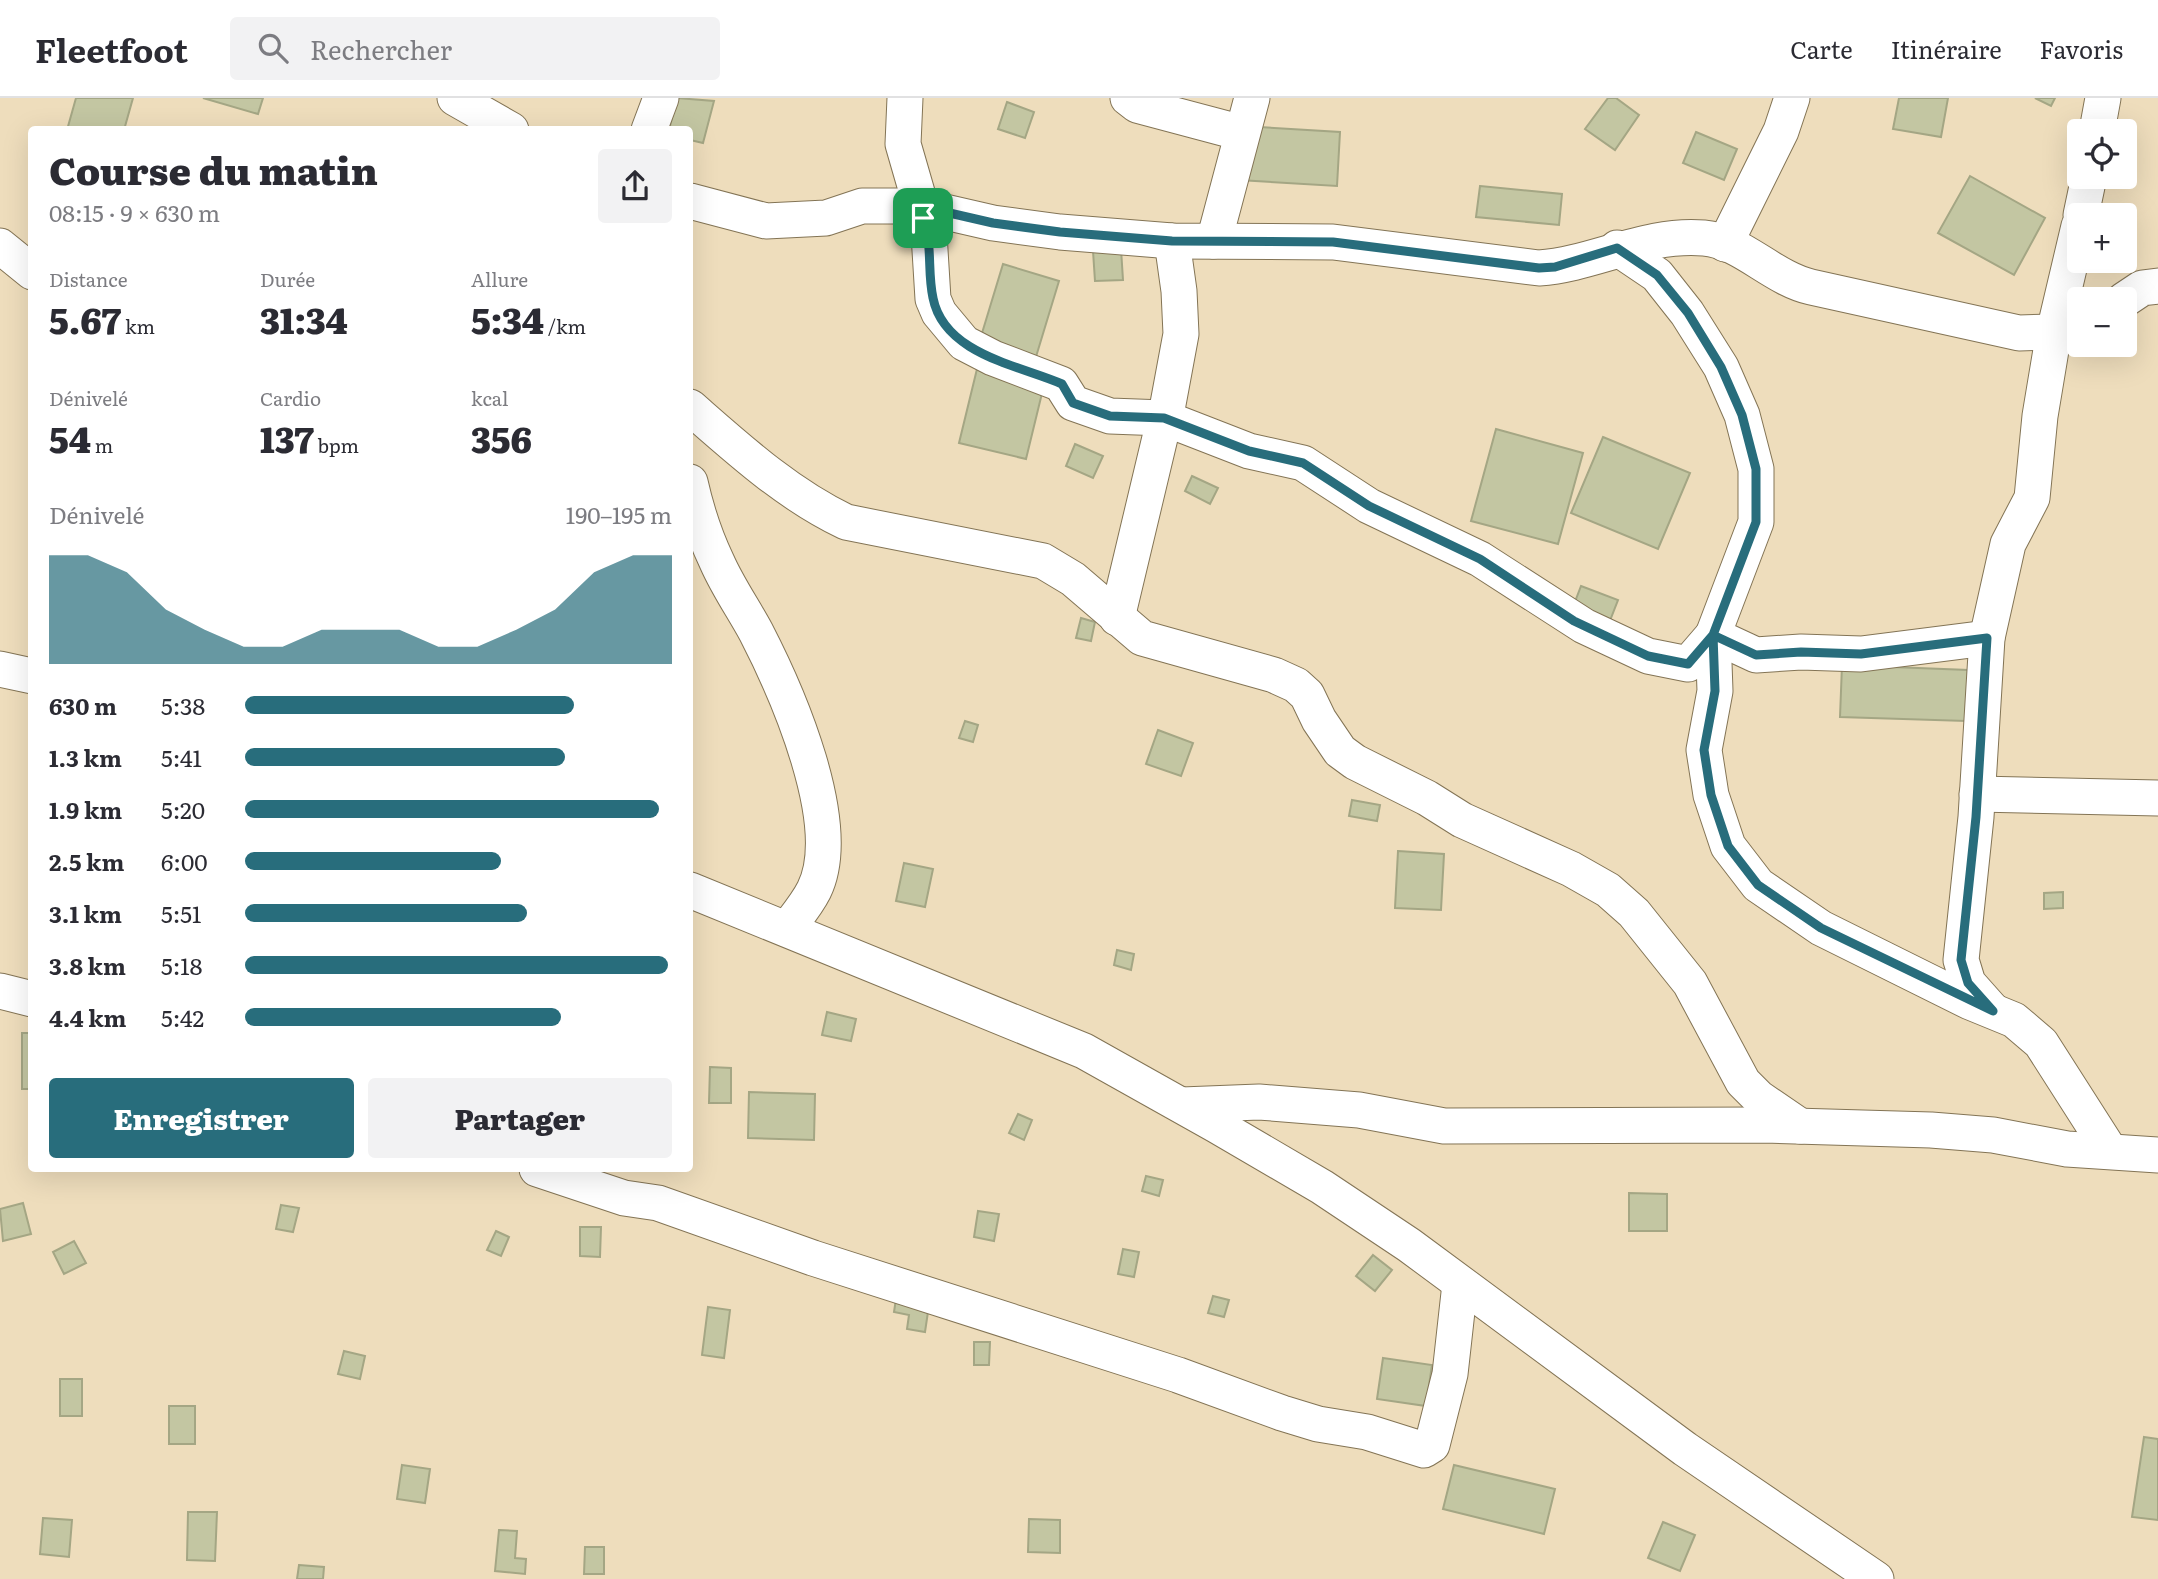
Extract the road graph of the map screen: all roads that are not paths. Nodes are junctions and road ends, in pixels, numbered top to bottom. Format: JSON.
{"nodes":[{"id":1,"x":455,"y":98,"type":"edge"},
{"id":2,"x":661,"y":98,"type":"edge"},
{"id":3,"x":905,"y":98,"type":"edge"},
{"id":4,"x":1128,"y":98,"type":"edge"},
{"id":5,"x":1252,"y":98,"type":"edge"},
{"id":6,"x":1792,"y":98,"type":"edge"},
{"id":7,"x":2103,"y":98,"type":"edge"},
{"id":8,"x":2099,"y":119,"type":"edge"},
{"id":9,"x":504,"y":126,"type":"edge"},
{"id":10,"x":650,"y":126,"type":"edge"},
{"id":11,"x":1242,"y":133,"type":"junction"},
{"id":12,"x":693,"y":202,"type":"edge"},
{"id":13,"x":919,"y":206,"type":"junction"},
{"id":14,"x":1172,"y":241,"type":"junction"},
{"id":15,"x":1214,"y":241,"type":"junction"},
{"id":16,"x":1725,"y":244,"type":"junction"},
{"id":17,"x":0,"y":246,"type":"edge"},
{"id":18,"x":1617,"y":248,"type":"junction"},
{"id":19,"x":28,"y":269,"type":"edge"},
{"id":20,"x":2073,"y":273,"type":"edge"},
{"id":21,"x":2158,"y":286,"type":"edge"},
{"id":22,"x":2137,"y":291,"type":"edge"},
{"id":23,"x":2066,"y":328,"type":"edge"},
{"id":24,"x":693,"y":410,"type":"edge"},
{"id":25,"x":1164,"y":418,"type":"junction"},
{"id":26,"x":693,"y":491,"type":"edge"},
{"id":27,"x":1117,"y":618,"type":"junction"},
{"id":28,"x":1713,"y":635,"type":"junction"},
{"id":29,"x":1987,"y":638,"type":"junction"},
{"id":30,"x":0,"y":669,"type":"edge"},
{"id":31,"x":28,"y":675,"type":"edge"},
{"id":32,"x":1977,"y":794,"type":"junction"},
{"id":33,"x":2158,"y":798,"type":"edge"},
{"id":34,"x":693,"y":891,"type":"edge"},
{"id":35,"x":787,"y":929,"type":"junction"},
{"id":36,"x":0,"y":991,"type":"edge"},
{"id":37,"x":28,"y":998,"type":"edge"},
{"id":38,"x":1993,"y":1011,"type":"junction"},
{"id":39,"x":1182,"y":1105,"type":"junction"},
{"id":40,"x":1800,"y":1125,"type":"junction"},
{"id":41,"x":2109,"y":1152,"type":"junction"},
{"id":42,"x":2158,"y":1155,"type":"edge"},
{"id":43,"x":546,"y":1172,"type":"edge"},
{"id":44,"x":1460,"y":1284,"type":"junction"},
{"id":45,"x":1876,"y":1579,"type":"edge"}],
"edges":[{"from":1,"to":9,"type":"street"},
{"from":2,"to":10,"type":"street"},
{"from":3,"to":13,"type":"street"},
{"from":4,"to":11,"type":"street"},
{"from":5,"to":11,"type":"street"},
{"from":6,"to":16,"type":"street"},
{"from":7,"to":8,"type":"street"},
{"from":11,"to":15,"type":"street"},
{"from":12,"to":13,"type":"street"},
{"from":13,"to":14,"type":"street"},
{"from":13,"to":25,"type":"street"},
{"from":14,"to":15,"type":"street"},
{"from":14,"to":25,"type":"street"},
{"from":15,"to":18,"type":"street"},
{"from":16,"to":18,"type":"street"},
{"from":16,"to":23,"type":"street"},
{"from":17,"to":19,"type":"street"},
{"from":18,"to":28,"type":"street"},
{"from":20,"to":23,"type":"street"},
{"from":21,"to":22,"type":"street"},
{"from":23,"to":29,"type":"street"},
{"from":24,"to":27,"type":"street"},
{"from":25,"to":27,"type":"street"},
{"from":25,"to":28,"type":"street"},
{"from":26,"to":35,"type":"street"},
{"from":27,"to":40,"type":"street"},
{"from":28,"to":29,"type":"street"},
{"from":28,"to":38,"type":"street"},
{"from":29,"to":32,"type":"street"},
{"from":30,"to":31,"type":"street"},
{"from":32,"to":33,"type":"street"},
{"from":32,"to":38,"type":"street"},
{"from":34,"to":35,"type":"street"},
{"from":35,"to":39,"type":"street"},
{"from":36,"to":37,"type":"street"},
{"from":38,"to":41,"type":"street"},
{"from":39,"to":40,"type":"street"},
{"from":39,"to":44,"type":"street"},
{"from":40,"to":41,"type":"street"},
{"from":41,"to":42,"type":"street"},
{"from":43,"to":44,"type":"street"},
{"from":44,"to":45,"type":"street"}]}
